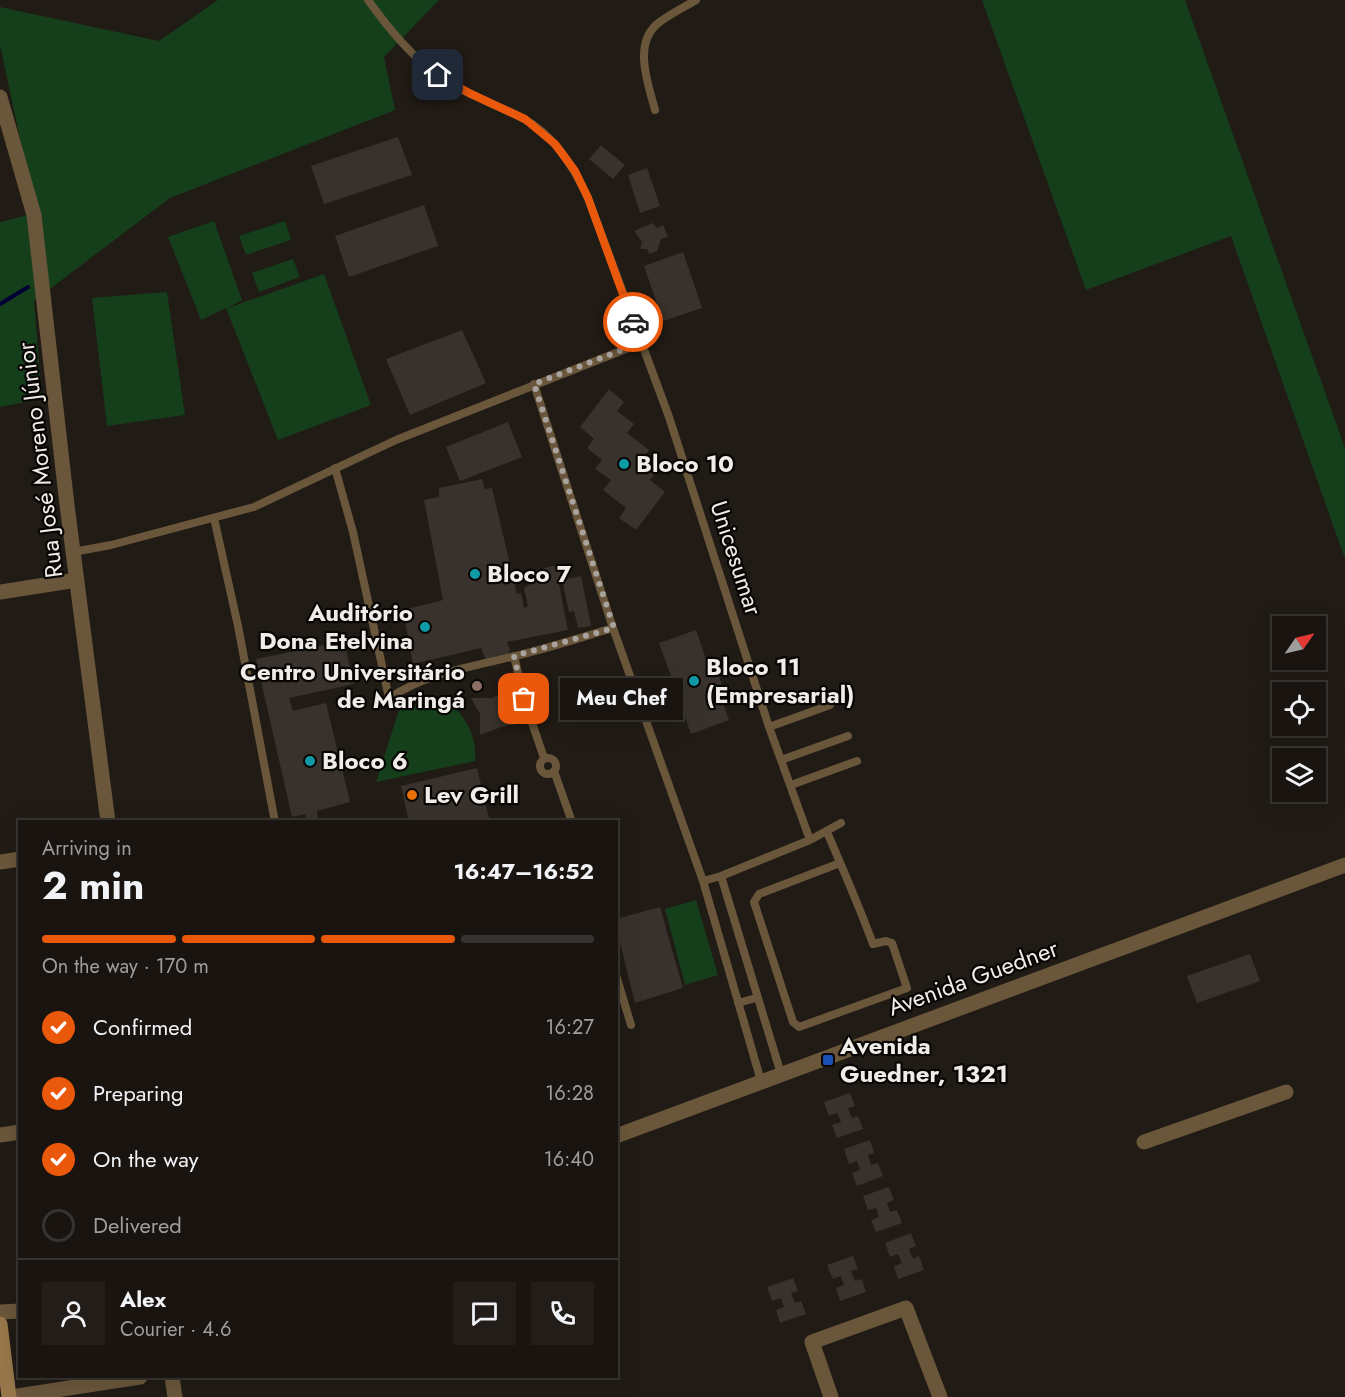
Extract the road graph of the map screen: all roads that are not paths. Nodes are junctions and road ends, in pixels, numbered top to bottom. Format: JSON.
{"nodes":[{"id":1,"x":368,"y":0,"type":"edge"},
{"id":2,"x":696,"y":0,"type":"edge"},
{"id":3,"x":0,"y":97,"type":"edge"},
{"id":4,"x":656,"y":110,"type":"dead end"},
{"id":5,"x":640,"y":343,"type":"junction"},
{"id":6,"x":534,"y":384,"type":"junction"},
{"id":7,"x":335,"y":468,"type":"junction"},
{"id":8,"x":214,"y":518,"type":"junction"},
{"id":9,"x":73,"y":552,"type":"junction"},
{"id":10,"x":77,"y":580,"type":"junction"},
{"id":11,"x":0,"y":592,"type":"edge"},
{"id":12,"x":614,"y":628,"type":"junction"},
{"id":13,"x":514,"y":656,"type":"junction"},
{"id":14,"x":831,"y":705,"type":"dead end"},
{"id":15,"x":770,"y":727,"type":"junction"},
{"id":16,"x":848,"y":736,"type":"dead end"},
{"id":17,"x":544,"y":758,"type":"junction"},
{"id":18,"x":781,"y":760,"type":"junction"},
{"id":19,"x":857,"y":761,"type":"dead end"},
{"id":20,"x":554,"y":771,"type":"junction"},
{"id":21,"x":791,"y":785,"type":"junction"},
{"id":22,"x":108,"y":820,"type":"edge"},
{"id":23,"x":274,"y":820,"type":"edge"},
{"id":24,"x":571,"y":820,"type":"edge"},
{"id":25,"x":841,"y":823,"type":"dead end"},
{"id":26,"x":826,"y":832,"type":"junction"},
{"id":27,"x":810,"y":840,"type":"junction"},
{"id":28,"x":18,"y":859,"type":"edge"},
{"id":29,"x":0,"y":862,"type":"edge"},
{"id":30,"x":840,"y":863,"type":"junction"},
{"id":31,"x":1345,"y":865,"type":"edge"},
{"id":32,"x":721,"y":876,"type":"junction"},
{"id":33,"x":703,"y":881,"type":"junction"},
{"id":34,"x":618,"y":982,"type":"edge"},
{"id":35,"x":756,"y":998,"type":"junction"},
{"id":36,"x":738,"y":1003,"type":"junction"},
{"id":37,"x":631,"y":1025,"type":"dead end"},
{"id":38,"x":781,"y":1074,"type":"junction"},
{"id":39,"x":761,"y":1082,"type":"junction"},
{"id":40,"x":1286,"y":1092,"type":"dead end"},
{"id":41,"x":18,"y":1132,"type":"edge"},
{"id":42,"x":0,"y":1135,"type":"edge"},
{"id":43,"x":618,"y":1135,"type":"edge"},
{"id":44,"x":1144,"y":1142,"type":"dead end"},
{"id":45,"x":18,"y":1311,"type":"edge"},
{"id":46,"x":0,"y":1312,"type":"edge"},
{"id":47,"x":0,"y":1324,"type":"edge"},
{"id":48,"x":134,"y":1378,"type":"edge"},
{"id":49,"x":172,"y":1378,"type":"edge"},
{"id":50,"x":10,"y":1397,"type":"edge"},
{"id":51,"x":175,"y":1397,"type":"edge"},
{"id":52,"x":831,"y":1397,"type":"edge"},
{"id":53,"x":940,"y":1397,"type":"edge"}],
"edges":[{"from":1,"to":5,"type":"lane","name":"Unicesumar"},
{"from":2,"to":4,"type":"lane"},
{"from":3,"to":9,"type":"street","name":"Rua José Moreno Júnior"},
{"from":5,"to":6,"type":"lane"},
{"from":5,"to":15,"type":"lane","name":"Unicesumar"},
{"from":6,"to":7,"type":"lane"},
{"from":6,"to":12,"type":"lane"},
{"from":7,"to":8,"type":"lane"},
{"from":7,"to":13,"type":"lane"},
{"from":8,"to":9,"type":"lane"},
{"from":8,"to":23,"type":"lane"},
{"from":9,"to":10,"type":"street","name":"Rua José Moreno Júnior"},
{"from":10,"to":11,"type":"street"},
{"from":10,"to":22,"type":"street","name":"Rua José Moreno Júnior"},
{"from":12,"to":13,"type":"lane"},
{"from":12,"to":33,"type":"lane"},
{"from":13,"to":17,"type":"lane"},
{"from":14,"to":15,"type":"lane"},
{"from":15,"to":18,"type":"lane","name":"Unicesumar"},
{"from":16,"to":18,"type":"lane"},
{"from":17,"to":20,"type":"lane"},
{"from":17,"to":20,"type":"lane"},
{"from":18,"to":21,"type":"lane","name":"Unicesumar"},
{"from":19,"to":21,"type":"lane"},
{"from":20,"to":24,"type":"lane"},
{"from":21,"to":27,"type":"lane","name":"Unicesumar"},
{"from":25,"to":26,"type":"lane"},
{"from":26,"to":27,"type":"lane"},
{"from":26,"to":30,"type":"lane"},
{"from":27,"to":32,"type":"lane"},
{"from":28,"to":29,"type":"street"},
{"from":30,"to":30,"type":"lane"},
{"from":31,"to":38,"type":"street","name":"Avenida Guedner"},
{"from":32,"to":33,"type":"lane"},
{"from":32,"to":35,"type":"lane"},
{"from":33,"to":36,"type":"lane"},
{"from":34,"to":37,"type":"lane"},
{"from":35,"to":36,"type":"lane"},
{"from":35,"to":38,"type":"lane"},
{"from":36,"to":39,"type":"lane"},
{"from":38,"to":39,"type":"street","name":"Avenida Guedner"},
{"from":39,"to":43,"type":"street","name":"Avenida Guedner"},
{"from":40,"to":44,"type":"street"},
{"from":41,"to":42,"type":"street"},
{"from":45,"to":46,"type":"street"},
{"from":47,"to":50,"type":"main road"},
{"from":48,"to":50,"type":"street"},
{"from":49,"to":51,"type":"street"},
{"from":52,"to":53,"type":"street"}]}
